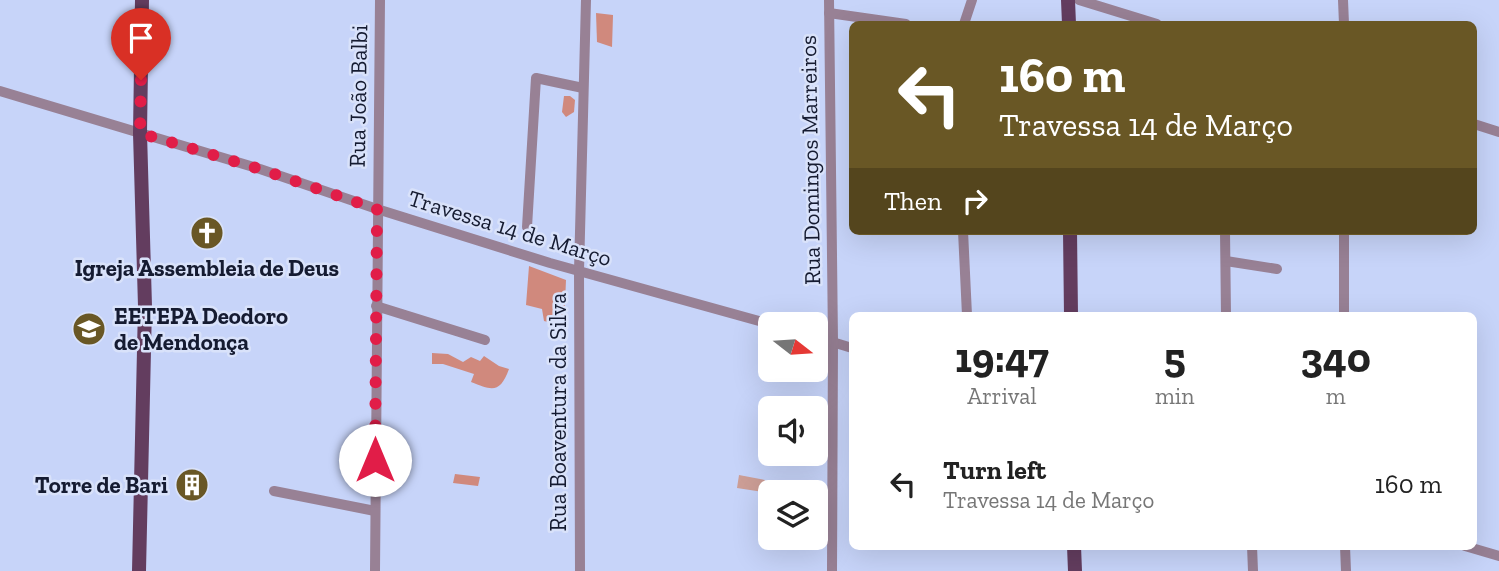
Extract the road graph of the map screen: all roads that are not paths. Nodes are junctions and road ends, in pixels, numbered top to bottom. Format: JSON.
{"nodes":[{"id":1,"x":142,"y":0,"type":"edge"},
{"id":2,"x":380,"y":0,"type":"edge"},
{"id":3,"x":586,"y":0,"type":"edge"},
{"id":4,"x":829,"y":0,"type":"edge"},
{"id":5,"x":972,"y":0,"type":"edge"},
{"id":6,"x":1068,"y":0,"type":"edge"},
{"id":7,"x":1079,"y":0,"type":"edge"},
{"id":8,"x":1343,"y":0,"type":"edge"},
{"id":9,"x":830,"y":13,"type":"junction"},
{"id":10,"x":885,"y":21,"type":"edge"},
{"id":11,"x":965,"y":21,"type":"edge"},
{"id":12,"x":1069,"y":21,"type":"edge"},
{"id":13,"x":1147,"y":21,"type":"edge"},
{"id":14,"x":1344,"y":21,"type":"edge"},
{"id":15,"x":583,"y":88,"type":"junction"},
{"id":16,"x":0,"y":91,"type":"edge"},
{"id":17,"x":1477,"y":125,"type":"edge"},
{"id":18,"x":1499,"y":132,"type":"edge"},
{"id":19,"x":140,"y":133,"type":"junction"},
{"id":20,"x":377,"y":209,"type":"junction"},
{"id":21,"x":527,"y":227,"type":"dead end"},
{"id":22,"x":963,"y":235,"type":"edge"},
{"id":23,"x":1070,"y":235,"type":"edge"},
{"id":24,"x":1225,"y":235,"type":"edge"},
{"id":25,"x":1344,"y":235,"type":"edge"},
{"id":26,"x":1226,"y":261,"type":"junction"},
{"id":27,"x":1277,"y":269,"type":"dead end"},
{"id":28,"x":579,"y":271,"type":"junction"},
{"id":29,"x":376,"y":306,"type":"junction"},
{"id":30,"x":967,"y":312,"type":"edge"},
{"id":31,"x":1071,"y":312,"type":"edge"},
{"id":32,"x":1226,"y":312,"type":"edge"},
{"id":33,"x":1344,"y":312,"type":"edge"},
{"id":34,"x":758,"y":321,"type":"edge"},
{"id":35,"x":485,"y":340,"type":"dead end"},
{"id":36,"x":828,"y":340,"type":"edge"},
{"id":37,"x":833,"y":341,"type":"junction"},
{"id":38,"x":849,"y":347,"type":"edge"},
{"id":39,"x":274,"y":491,"type":"dead end"},
{"id":40,"x":375,"y":511,"type":"junction"},
{"id":41,"x":1074,"y":550,"type":"edge"},
{"id":42,"x":1252,"y":550,"type":"edge"},
{"id":43,"x":1345,"y":550,"type":"edge"},
{"id":44,"x":1477,"y":550,"type":"edge"},
{"id":45,"x":1499,"y":556,"type":"edge"},
{"id":46,"x":139,"y":571,"type":"edge"},
{"id":47,"x":374,"y":571,"type":"edge"},
{"id":48,"x":580,"y":571,"type":"edge"},
{"id":49,"x":832,"y":571,"type":"edge"},
{"id":50,"x":1075,"y":571,"type":"edge"},
{"id":51,"x":1253,"y":571,"type":"edge"},
{"id":52,"x":1346,"y":571,"type":"edge"}],
"edges":[{"from":1,"to":19,"type":"main road"},
{"from":2,"to":20,"type":"street","name":"Rua João Balbi"},
{"from":3,"to":15,"type":"street","name":"Rua Boaventura da Silva"},
{"from":4,"to":9,"type":"street","name":"Rua Domingos Marreiros"},
{"from":5,"to":11,"type":"street"},
{"from":6,"to":12,"type":"main road"},
{"from":7,"to":13,"type":"street"},
{"from":8,"to":14,"type":"street"},
{"from":9,"to":10,"type":"street"},
{"from":9,"to":37,"type":"street","name":"Rua Domingos Marreiros"},
{"from":15,"to":21,"type":"street"},
{"from":15,"to":28,"type":"street","name":"Rua Boaventura da Silva"},
{"from":16,"to":19,"type":"street","name":"Travessa 14 de Março"},
{"from":17,"to":18,"type":"street"},
{"from":19,"to":20,"type":"street","name":"Travessa 14 de Março"},
{"from":19,"to":46,"type":"main road"},
{"from":20,"to":28,"type":"street","name":"Travessa 14 de Março"},
{"from":20,"to":29,"type":"street","name":"Rua João Balbi"},
{"from":22,"to":30,"type":"street"},
{"from":23,"to":31,"type":"main road"},
{"from":24,"to":26,"type":"street"},
{"from":25,"to":33,"type":"street"},
{"from":26,"to":27,"type":"street"},
{"from":26,"to":32,"type":"street"},
{"from":28,"to":34,"type":"street","name":"Travessa 14 de Março"},
{"from":28,"to":48,"type":"street","name":"Rua Boaventura da Silva"},
{"from":29,"to":35,"type":"street"},
{"from":29,"to":40,"type":"street","name":"Rua João Balbi"},
{"from":36,"to":37,"type":"street"},
{"from":37,"to":38,"type":"street"},
{"from":37,"to":49,"type":"street","name":"Rua Domingos Marreiros"},
{"from":39,"to":40,"type":"street"},
{"from":40,"to":47,"type":"street","name":"Rua João Balbi"},
{"from":41,"to":50,"type":"main road"},
{"from":42,"to":51,"type":"street"},
{"from":43,"to":52,"type":"street"},
{"from":44,"to":45,"type":"street"}]}
